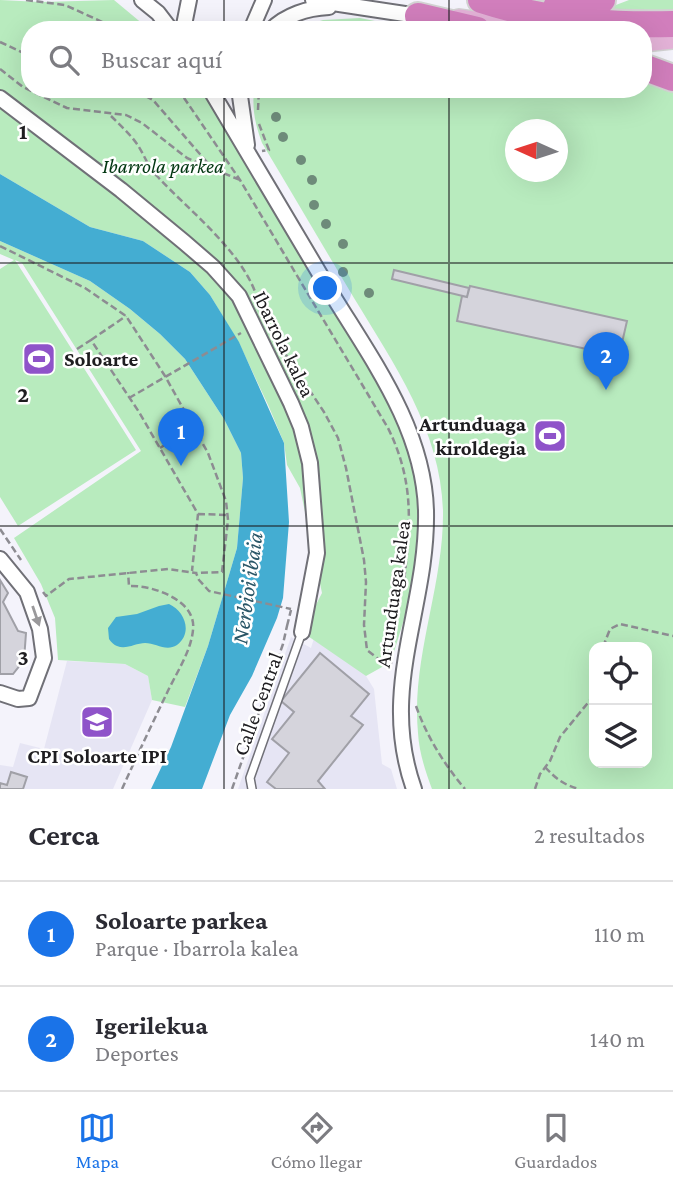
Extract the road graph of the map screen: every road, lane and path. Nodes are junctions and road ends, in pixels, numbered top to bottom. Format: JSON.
{"nodes":[{"id":1,"x":26,"y":0,"type":"edge"},
{"id":2,"x":142,"y":0,"type":"edge"},
{"id":3,"x":189,"y":0,"type":"edge"},
{"id":4,"x":264,"y":0,"type":"edge"},
{"id":5,"x":313,"y":0,"type":"edge"},
{"id":6,"x":481,"y":0,"type":"edge"},
{"id":7,"x":498,"y":0,"type":"edge"},
{"id":8,"x":602,"y":0,"type":"edge"},
{"id":9,"x":359,"y":6,"type":"junction"},
{"id":10,"x":100,"y":21,"type":"edge"},
{"id":11,"x":164,"y":21,"type":"edge"},
{"id":12,"x":185,"y":21,"type":"edge"},
{"id":13,"x":255,"y":21,"type":"edge"},
{"id":14,"x":283,"y":21,"type":"edge"},
{"id":15,"x":402,"y":21,"type":"edge"},
{"id":16,"x":587,"y":21,"type":"edge"},
{"id":17,"x":652,"y":23,"type":"edge"},
{"id":18,"x":673,"y":24,"type":"edge"},
{"id":19,"x":673,"y":37,"type":"edge"},
{"id":20,"x":652,"y":39,"type":"edge"},
{"id":21,"x":0,"y":42,"type":"edge"},
{"id":22,"x":21,"y":52,"type":"edge"},
{"id":23,"x":0,"y":69,"type":"edge"},
{"id":24,"x":652,"y":70,"type":"edge"},
{"id":25,"x":673,"y":78,"type":"edge"},
{"id":26,"x":21,"y":85,"type":"edge"},
{"id":27,"x":0,"y":98,"type":"edge"},
{"id":28,"x":46,"y":98,"type":"edge"},
{"id":29,"x":150,"y":98,"type":"edge"},
{"id":30,"x":184,"y":98,"type":"edge"},
{"id":31,"x":215,"y":98,"type":"edge"},
{"id":32,"x":242,"y":98,"type":"edge"},
{"id":33,"x":259,"y":98,"type":"edge"},
{"id":34,"x":258,"y":113,"type":"dead end"},
{"id":35,"x":110,"y":114,"type":"junction"},
{"id":36,"x":258,"y":123,"type":"dead end"},
{"id":37,"x":249,"y":153,"type":"junction"},
{"id":38,"x":213,"y":169,"type":"junction"},
{"id":39,"x":240,"y":180,"type":"junction"},
{"id":40,"x":0,"y":246,"type":"edge"},
{"id":41,"x":259,"y":302,"type":"dead end"},
{"id":42,"x":126,"y":316,"type":"junction"},
{"id":43,"x":247,"y":330,"type":"junction"},
{"id":44,"x":91,"y":340,"type":"junction"},
{"id":45,"x":279,"y":344,"type":"dead end"},
{"id":46,"x":77,"y":349,"type":"dead end"},
{"id":47,"x":165,"y":376,"type":"junction"},
{"id":48,"x":129,"y":398,"type":"junction"},
{"id":49,"x":193,"y":427,"type":"junction"},
{"id":50,"x":159,"y":448,"type":"junction"},
{"id":51,"x":198,"y":514,"type":"junction"},
{"id":52,"x":228,"y":515,"type":"junction"},
{"id":53,"x":0,"y":559,"type":"edge"},
{"id":54,"x":128,"y":572,"type":"junction"},
{"id":55,"x":194,"y":572,"type":"junction"},
{"id":56,"x":402,"y":594,"type":"dead end"},
{"id":57,"x":46,"y":596,"type":"dead end"},
{"id":58,"x":287,"y":626,"type":"junction"},
{"id":59,"x":298,"y":630,"type":"junction"},
{"id":60,"x":673,"y":636,"type":"edge"},
{"id":61,"x":605,"y":642,"type":"edge"},
{"id":62,"x":391,"y":662,"type":"dead end"},
{"id":63,"x":0,"y":694,"type":"edge"},
{"id":64,"x":415,"y":700,"type":"dead end"},
{"id":65,"x":589,"y":701,"type":"edge"},
{"id":66,"x":545,"y":767,"type":"junction"},
{"id":67,"x":122,"y":789,"type":"edge"},
{"id":68,"x":232,"y":789,"type":"edge"},
{"id":69,"x":252,"y":789,"type":"edge"},
{"id":70,"x":414,"y":789,"type":"edge"},
{"id":71,"x":465,"y":789,"type":"edge"},
{"id":72,"x":535,"y":789,"type":"edge"},
{"id":73,"x":579,"y":789,"type":"edge"}],
"edges":[{"from":1,"to":10,"type":"path"},
{"from":2,"to":11,"type":"street"},
{"from":3,"to":12,"type":"street"},
{"from":4,"to":13,"type":"street"},
{"from":5,"to":9,"type":"street"},
{"from":6,"to":16,"type":"highway"},
{"from":7,"to":8,"type":"highway"},
{"from":9,"to":14,"type":"street"},
{"from":9,"to":15,"type":"street"},
{"from":17,"to":18,"type":"highway"},
{"from":19,"to":20,"type":"main road"},
{"from":21,"to":22,"type":"path"},
{"from":23,"to":26,"type":"path"},
{"from":24,"to":25,"type":"highway"},
{"from":27,"to":43,"type":"street","name":"Ibarrola kalea"},
{"from":28,"to":35,"type":"path"},
{"from":29,"to":38,"type":"path"},
{"from":30,"to":39,"type":"path"},
{"from":31,"to":37,"type":"street","name":"Artunduaga kalea"},
{"from":32,"to":37,"type":"street","name":"Artunduaga kalea"},
{"from":33,"to":34,"type":"path"},
{"from":35,"to":38,"type":"path"},
{"from":35,"to":41,"type":"path"},
{"from":36,"to":37,"type":"path"},
{"from":37,"to":70,"type":"street","name":"Artunduaga kalea"},
{"from":38,"to":39,"type":"path"},
{"from":39,"to":56,"type":"path"},
{"from":40,"to":42,"type":"path"},
{"from":42,"to":44,"type":"path"},
{"from":42,"to":47,"type":"path"},
{"from":43,"to":47,"type":"path"},
{"from":43,"to":59,"type":"street","name":"Ibarrola kalea"},
{"from":44,"to":46,"type":"path"},
{"from":44,"to":48,"type":"path"},
{"from":45,"to":62,"type":"path"},
{"from":47,"to":48,"type":"path"},
{"from":47,"to":49,"type":"path"},
{"from":48,"to":50,"type":"path"},
{"from":49,"to":50,"type":"path"},
{"from":49,"to":52,"type":"path"},
{"from":50,"to":51,"type":"path"},
{"from":51,"to":52,"type":"path"},
{"from":51,"to":55,"type":"path"},
{"from":52,"to":55,"type":"path"},
{"from":53,"to":63,"type":"street","one_way":true},
{"from":54,"to":55,"type":"path"},
{"from":54,"to":57,"type":"path"},
{"from":54,"to":67,"type":"path"},
{"from":55,"to":58,"type":"path"},
{"from":58,"to":59,"type":"path"},
{"from":58,"to":68,"type":"path"},
{"from":59,"to":69,"type":"lane","name":"Calle Central"},
{"from":60,"to":61,"type":"path"},
{"from":64,"to":71,"type":"path"},
{"from":65,"to":66,"type":"path"},
{"from":66,"to":72,"type":"path"},
{"from":66,"to":73,"type":"path"}]}
